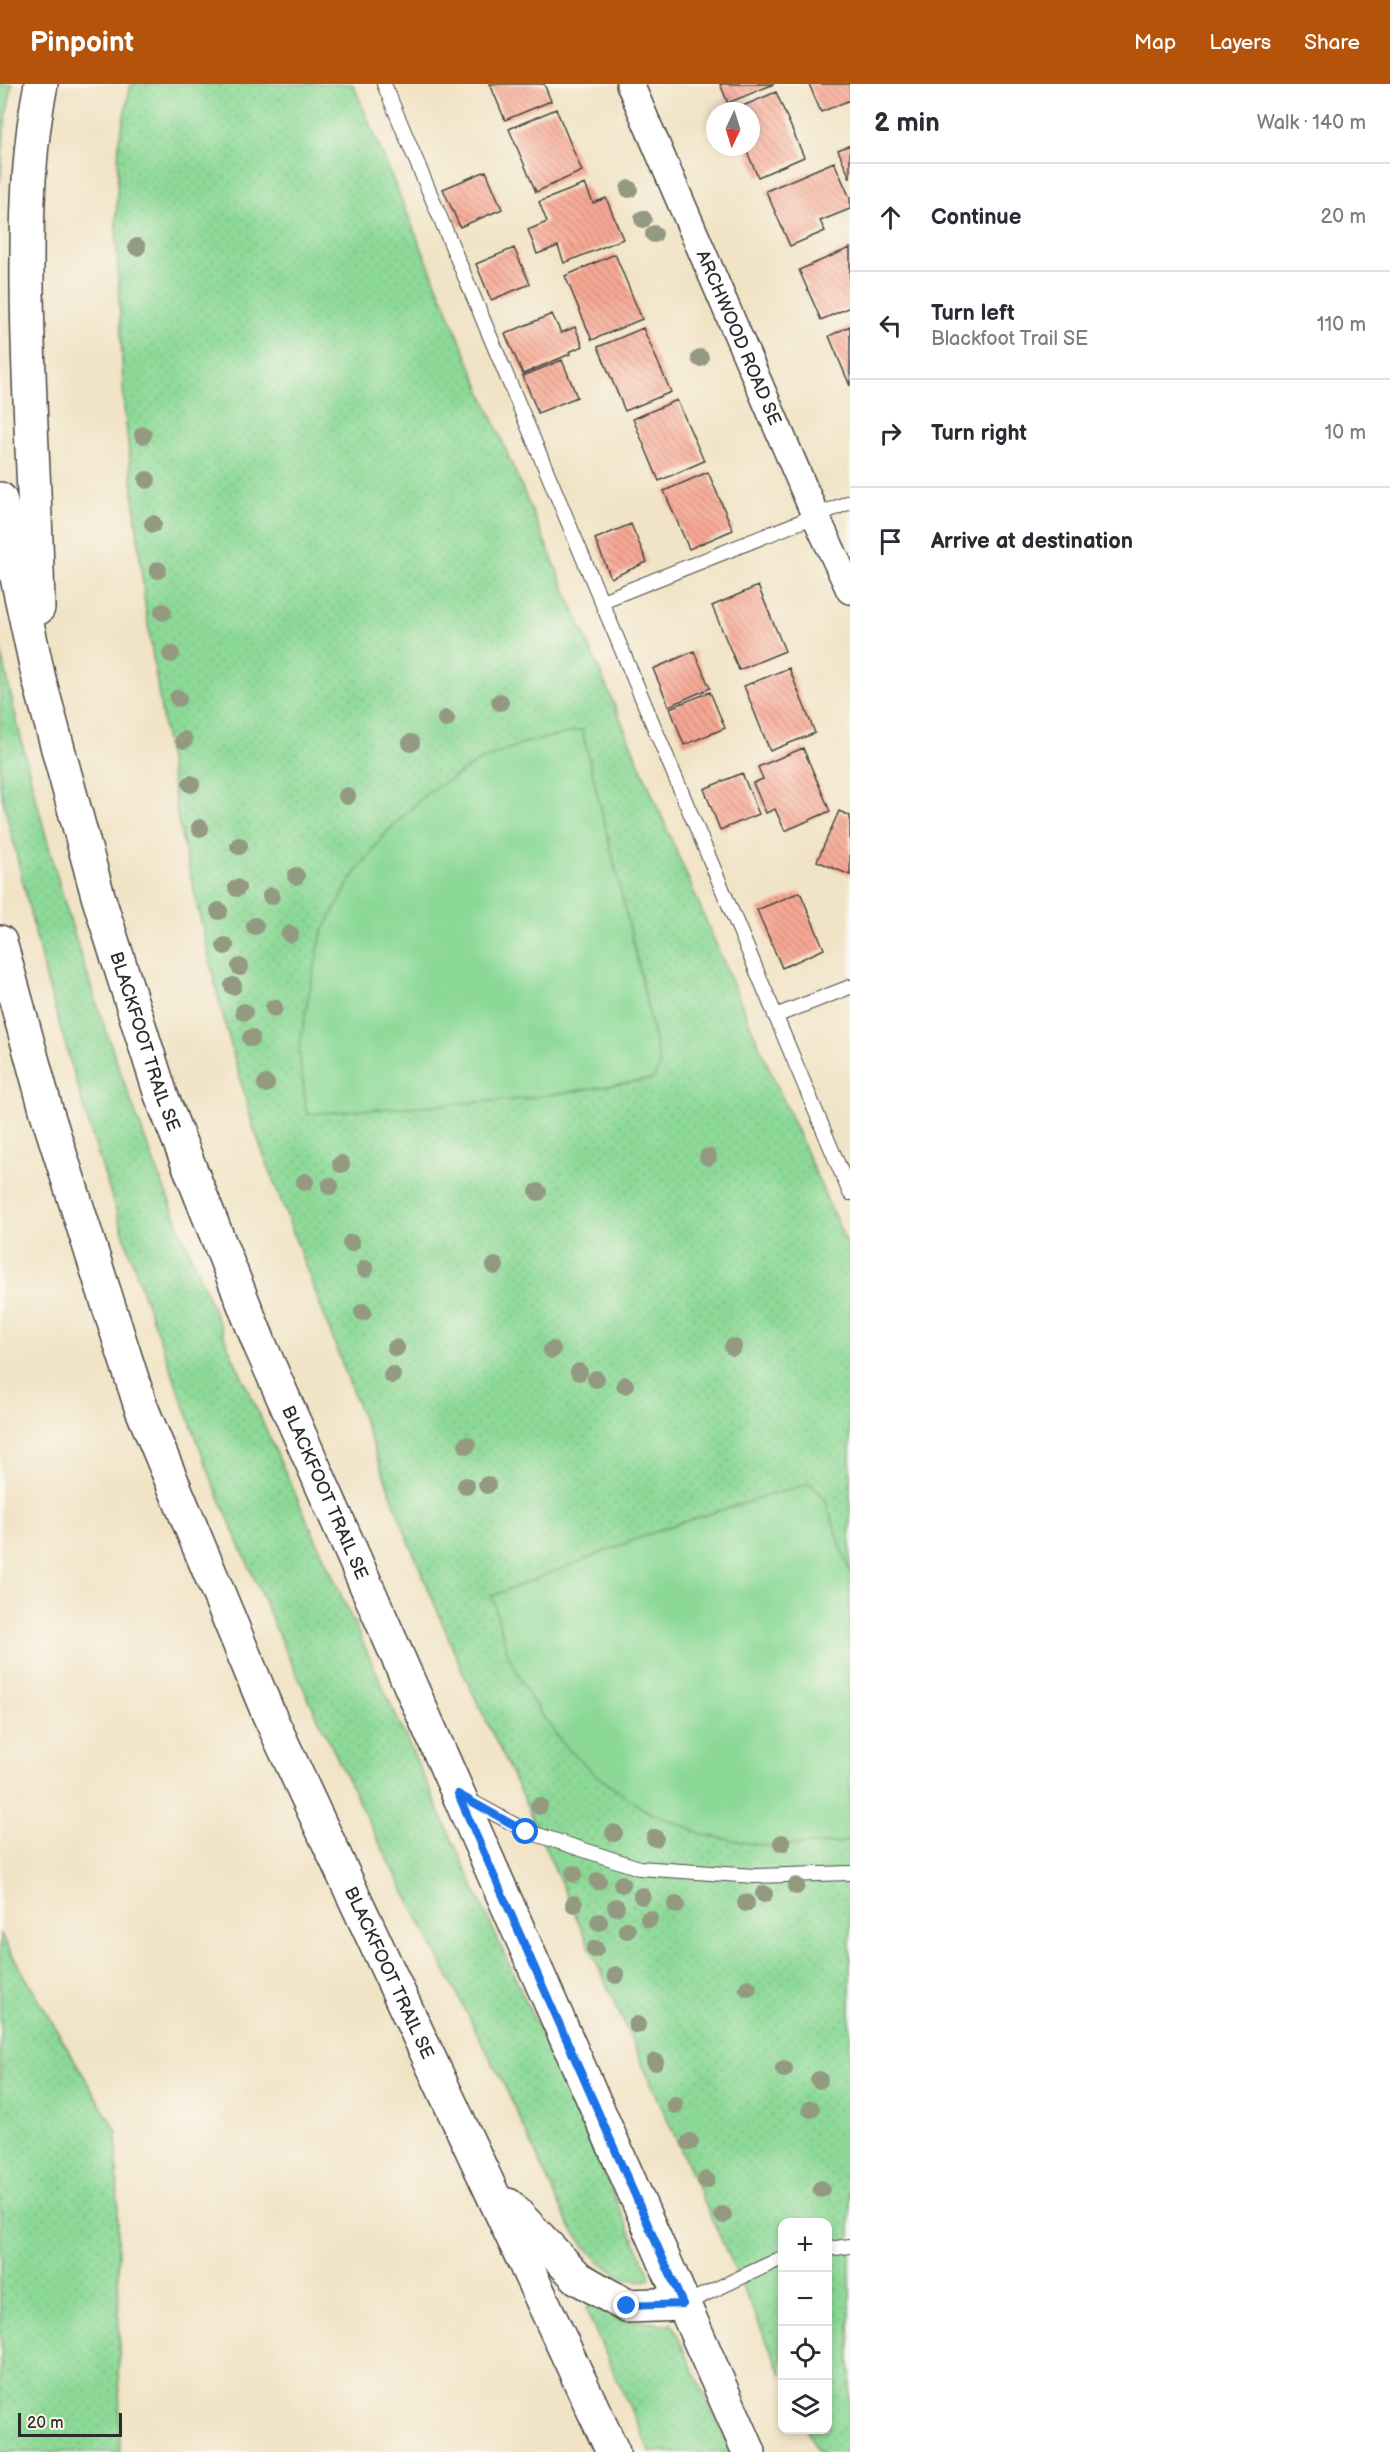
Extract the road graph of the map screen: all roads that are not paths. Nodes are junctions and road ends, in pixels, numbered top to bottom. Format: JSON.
{"nodes":[{"id":1,"x":41,"y":84,"type":"edge"},
{"id":2,"x":384,"y":84,"type":"edge"},
{"id":3,"x":630,"y":84,"type":"edge"},
{"id":4,"x":0,"y":500,"type":"edge"},
{"id":5,"x":850,"y":502,"type":"edge"},
{"id":6,"x":816,"y":517,"type":"junction"},
{"id":7,"x":850,"y":590,"type":"edge"},
{"id":8,"x":602,"y":601,"type":"junction"},
{"id":9,"x":39,"y":679,"type":"junction"},
{"id":10,"x":0,"y":942,"type":"edge"},
{"id":11,"x":850,"y":987,"type":"edge"},
{"id":12,"x":775,"y":1016,"type":"junction"},
{"id":13,"x":850,"y":1193,"type":"edge"},
{"id":14,"x":458,"y":1794,"type":"junction"},
{"id":15,"x":850,"y":1873,"type":"edge"},
{"id":16,"x":489,"y":2186,"type":"junction"},
{"id":17,"x":850,"y":2246,"type":"edge"},
{"id":18,"x":832,"y":2248,"type":"edge"},
{"id":19,"x":778,"y":2260,"type":"edge"},
{"id":20,"x":683,"y":2304,"type":"junction"},
{"id":21,"x":613,"y":2452,"type":"edge"},
{"id":22,"x":749,"y":2452,"type":"edge"}],
"edges":[{"from":1,"to":9,"type":"main road"},
{"from":2,"to":8,"type":"lane"},
{"from":3,"to":6,"type":"street","name":"ARCHWOOD ROAD SE"},
{"from":4,"to":9,"type":"main road","name":"BLACKFOOT TRAIL SE"},
{"from":5,"to":6,"type":"lane"},
{"from":6,"to":7,"type":"street","name":"ARCHWOOD ROAD SE"},
{"from":6,"to":8,"type":"lane"},
{"from":8,"to":12,"type":"lane"},
{"from":9,"to":14,"type":"main road","name":"BLACKFOOT TRAIL SE"},
{"from":10,"to":16,"type":"main road","name":"BLACKFOOT TRAIL SE"},
{"from":11,"to":12,"type":"lane"},
{"from":12,"to":13,"type":"lane"},
{"from":14,"to":15,"type":"lane"},
{"from":14,"to":20,"type":"main road","name":"BLACKFOOT TRAIL SE"},
{"from":16,"to":20,"type":"main road"},
{"from":16,"to":21,"type":"main road","name":"BLACKFOOT TRAIL SE"},
{"from":17,"to":18,"type":"lane"},
{"from":19,"to":20,"type":"lane"},
{"from":20,"to":22,"type":"main road","name":"BLACKFOOT TRAIL SE"}]}
